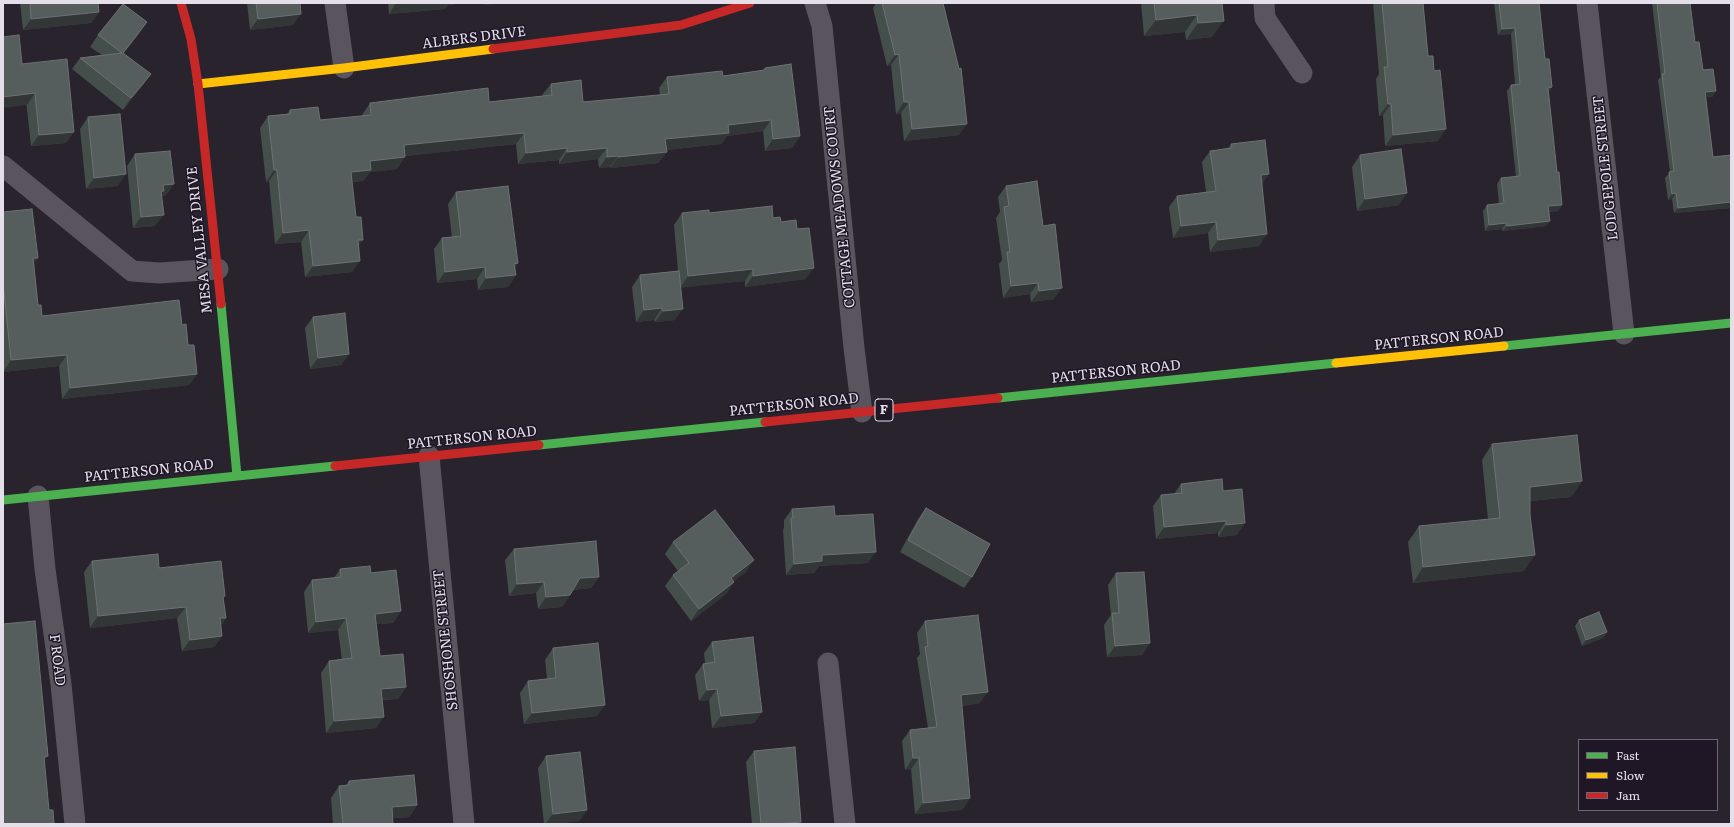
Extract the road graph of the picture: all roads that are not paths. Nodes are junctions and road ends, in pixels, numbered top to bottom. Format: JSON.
{"nodes":[{"id":1,"x":181,"y":3,"type":"edge"},
{"id":2,"x":335,"y":3,"type":"edge"},
{"id":3,"x":750,"y":3,"type":"edge"},
{"id":4,"x":815,"y":3,"type":"edge"},
{"id":5,"x":1264,"y":3,"type":"edge"},
{"id":6,"x":1587,"y":3,"type":"edge"},
{"id":7,"x":344,"y":68,"type":"junction"},
{"id":8,"x":1302,"y":73,"type":"dead end"},
{"id":9,"x":198,"y":84,"type":"junction"},
{"id":10,"x":3,"y":166,"type":"edge"},
{"id":11,"x":218,"y":269,"type":"junction"},
{"id":12,"x":1731,"y":323,"type":"edge"},
{"id":13,"x":1624,"y":334,"type":"junction"},
{"id":14,"x":862,"y":412,"type":"junction"},
{"id":15,"x":429,"y":456,"type":"junction"},
{"id":16,"x":237,"y":476,"type":"junction"},
{"id":17,"x":38,"y":496,"type":"junction"},
{"id":18,"x":3,"y":500,"type":"edge"},
{"id":19,"x":828,"y":663,"type":"dead end"},
{"id":20,"x":75,"y":824,"type":"edge"},
{"id":21,"x":464,"y":824,"type":"edge"},
{"id":22,"x":845,"y":824,"type":"edge"}],
"edges":[{"from":1,"to":9,"type":"main road","name":"MESA VALLEY DRIVE"},
{"from":2,"to":7,"type":"street"},
{"from":3,"to":7,"type":"main road","name":"ALBERS DRIVE"},
{"from":4,"to":14,"type":"street","name":"COTTAGE MEADOWS COURT"},
{"from":5,"to":8,"type":"street"},
{"from":6,"to":13,"type":"street","name":"LODGEPOLE STREET"},
{"from":7,"to":9,"type":"main road","name":"ALBERS DRIVE"},
{"from":9,"to":11,"type":"main road","name":"MESA VALLEY DRIVE"},
{"from":10,"to":11,"type":"street"},
{"from":11,"to":16,"type":"main road","name":"MESA VALLEY DRIVE"},
{"from":12,"to":13,"type":"main road","name":"PATTERSON ROAD","number":"F"},
{"from":13,"to":14,"type":"main road","name":"PATTERSON ROAD","number":"F"},
{"from":14,"to":15,"type":"main road","name":"PATTERSON ROAD","number":"F"},
{"from":15,"to":16,"type":"main road","name":"PATTERSON ROAD","number":"F"},
{"from":15,"to":21,"type":"street","name":"SHOSHONE STREET"},
{"from":16,"to":17,"type":"main road","name":"PATTERSON ROAD","number":"F"},
{"from":17,"to":18,"type":"main road","name":"PATTERSON ROAD","number":"F"},
{"from":17,"to":20,"type":"street","name":"F ROAD"},
{"from":19,"to":22,"type":"street"}]}
